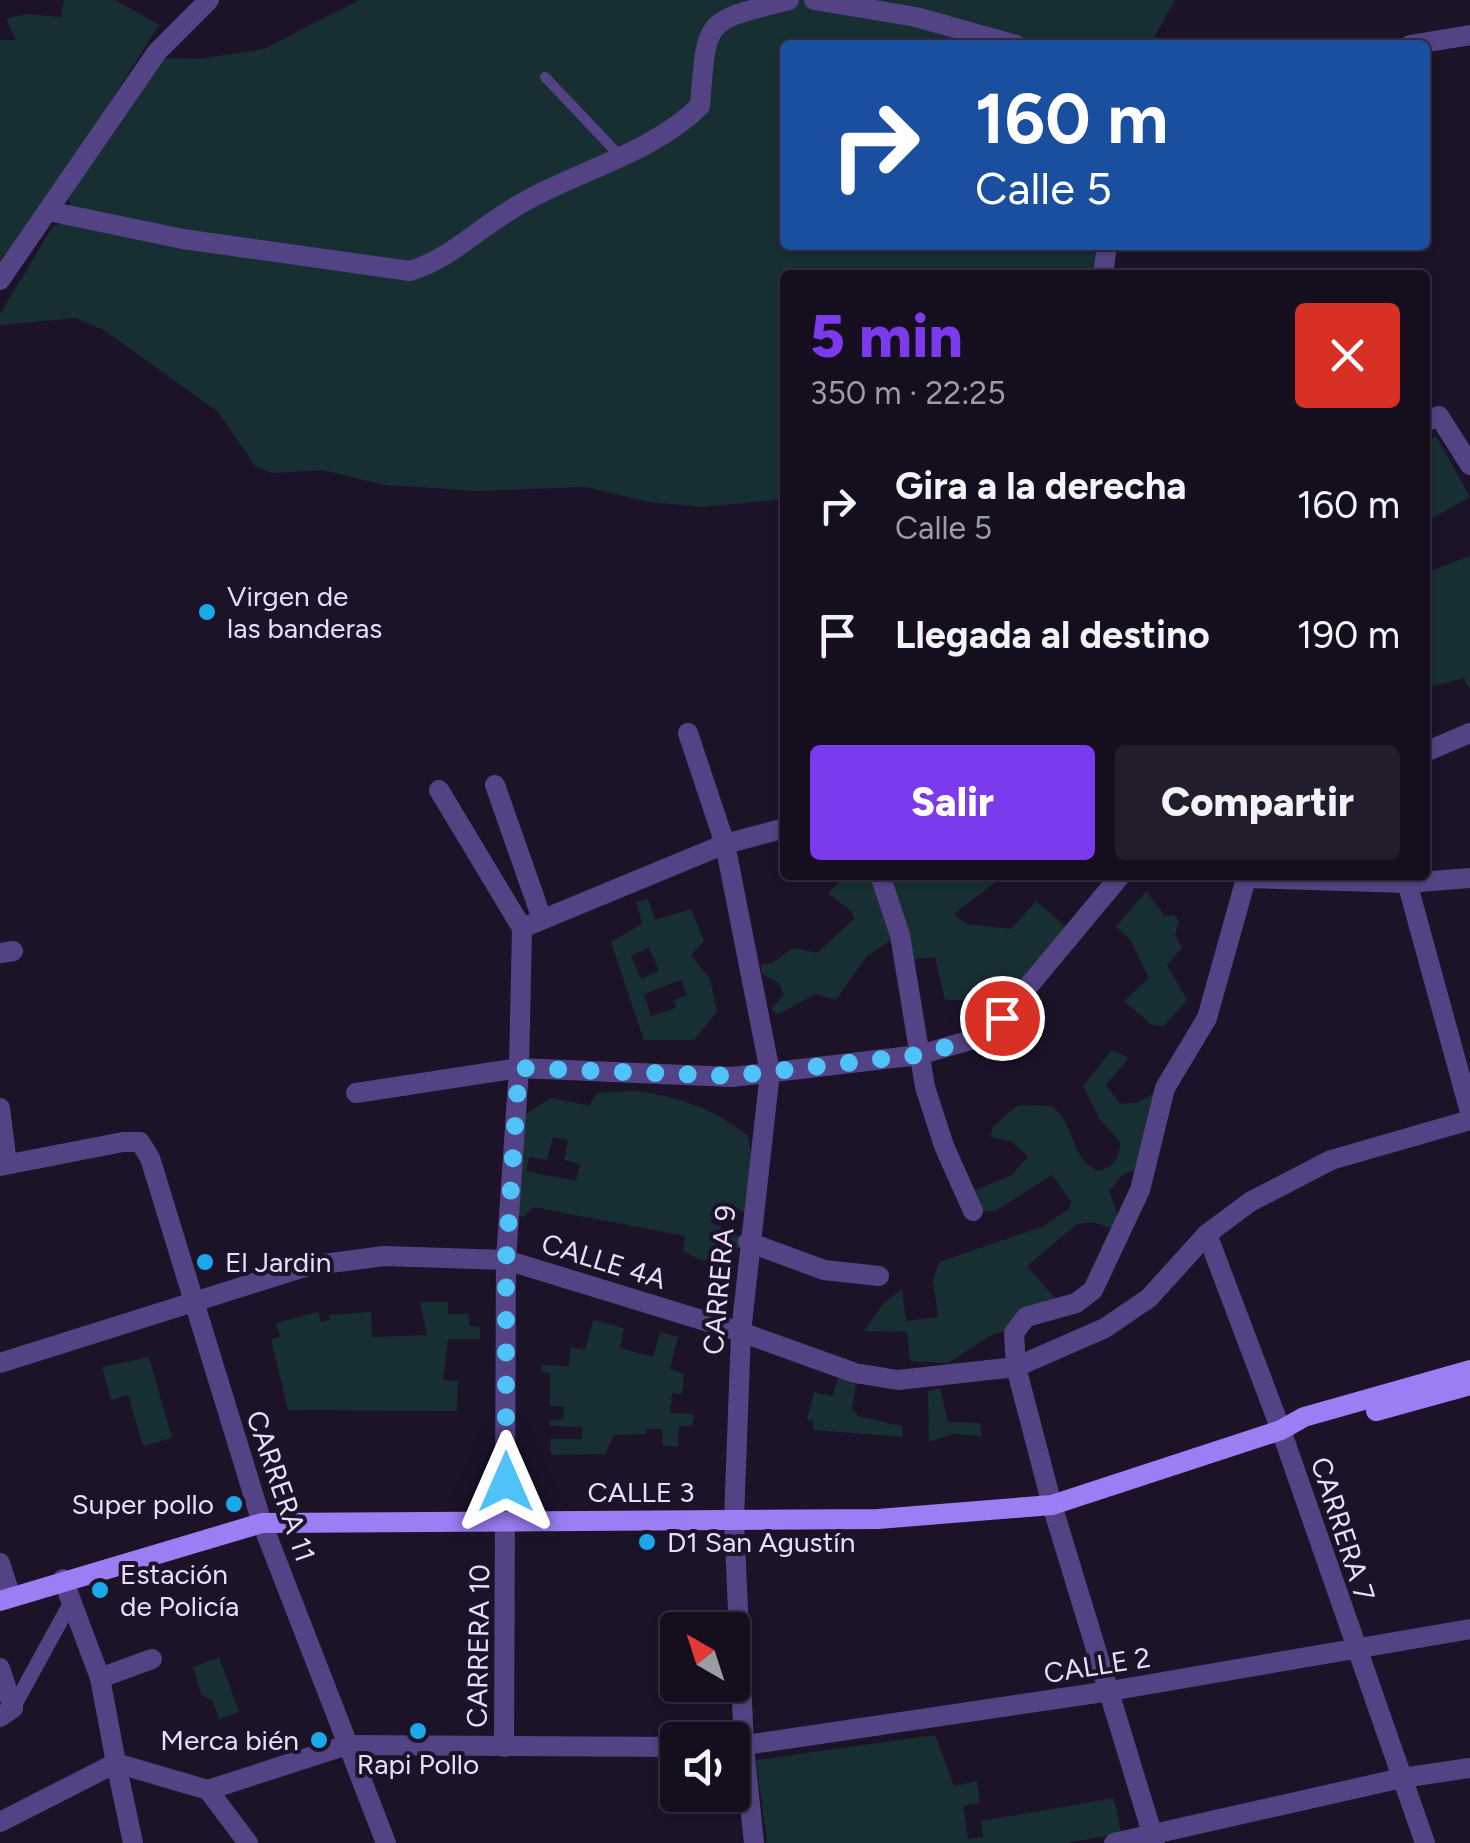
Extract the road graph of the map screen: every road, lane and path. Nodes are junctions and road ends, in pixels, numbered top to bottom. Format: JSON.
{"nodes":[{"id":1,"x":209,"y":0,"type":"edge"},
{"id":2,"x":790,"y":0,"type":"edge"},
{"id":3,"x":814,"y":0,"type":"edge"},
{"id":4,"x":1470,"y":35,"type":"edge"},
{"id":5,"x":998,"y":40,"type":"edge"},
{"id":6,"x":1430,"y":42,"type":"edge"},
{"id":7,"x":546,"y":77,"type":"dead end"},
{"id":8,"x":621,"y":157,"type":"junction"},
{"id":9,"x":48,"y":211,"type":"junction"},
{"id":10,"x":0,"y":280,"type":"edge"},
{"id":11,"x":1432,"y":419,"type":"edge"},
{"id":12,"x":1470,"y":465,"type":"edge"},
{"id":13,"x":688,"y":733,"type":"dead end"},
{"id":14,"x":1470,"y":733,"type":"edge"},
{"id":15,"x":1430,"y":750,"type":"edge"},
{"id":16,"x":495,"y":785,"type":"dead end"},
{"id":17,"x":439,"y":790,"type":"dead end"},
{"id":18,"x":780,"y":829,"type":"edge"},
{"id":19,"x":725,"y":844,"type":"junction"},
{"id":20,"x":1470,"y":878,"type":"edge"},
{"id":21,"x":1430,"y":879,"type":"edge"},
{"id":22,"x":882,"y":880,"type":"edge"},
{"id":23,"x":1117,"y":880,"type":"edge"},
{"id":24,"x":1247,"y":880,"type":"edge"},
{"id":25,"x":1406,"y":880,"type":"edge"},
{"id":26,"x":542,"y":919,"type":"junction"},
{"id":27,"x":522,"y":928,"type":"junction"},
{"id":28,"x":918,"y":1055,"type":"junction"},
{"id":29,"x":519,"y":1068,"type":"junction"},
{"id":30,"x":770,"y":1072,"type":"junction"},
{"id":31,"x":356,"y":1093,"type":"dead end"},
{"id":32,"x":0,"y":1108,"type":"edge"},
{"id":33,"x":1470,"y":1112,"type":"edge"},
{"id":34,"x":1470,"y":1120,"type":"edge"},
{"id":35,"x":4,"y":1165,"type":"edge"},
{"id":36,"x":972,"y":1210,"type":"dead end"},
{"id":37,"x":1207,"y":1234,"type":"junction"},
{"id":38,"x":748,"y":1242,"type":"junction"},
{"id":39,"x":506,"y":1260,"type":"junction"},
{"id":40,"x":879,"y":1276,"type":"dead end"},
{"id":41,"x":194,"y":1304,"type":"junction"},
{"id":42,"x":740,"y":1332,"type":"junction"},
{"id":43,"x":0,"y":1363,"type":"edge"},
{"id":44,"x":1016,"y":1367,"type":"junction"},
{"id":45,"x":1470,"y":1370,"type":"edge"},
{"id":46,"x":1470,"y":1386,"type":"edge"},
{"id":47,"x":1281,"y":1430,"type":"junction"},
{"id":48,"x":1052,"y":1506,"type":"junction"},
{"id":49,"x":507,"y":1519,"type":"junction"},
{"id":50,"x":734,"y":1519,"type":"junction"},
{"id":51,"x":262,"y":1523,"type":"junction"},
{"id":52,"x":0,"y":1563,"type":"edge"},
{"id":53,"x":63,"y":1579,"type":"junction"},
{"id":54,"x":6,"y":1599,"type":"edge"},
{"id":55,"x":70,"y":1604,"type":"junction"},
{"id":56,"x":1470,"y":1629,"type":"edge"},
{"id":57,"x":1354,"y":1650,"type":"junction"},
{"id":58,"x":152,"y":1658,"type":"dead end"},
{"id":59,"x":0,"y":1668,"type":"edge"},
{"id":60,"x":100,"y":1678,"type":"junction"},
{"id":61,"x":1110,"y":1691,"type":"junction"},
{"id":62,"x":7,"y":1712,"type":"edge"},
{"id":63,"x":738,"y":1722,"type":"edge"},
{"id":64,"x":347,"y":1745,"type":"junction"},
{"id":65,"x":750,"y":1745,"type":"edge"},
{"id":66,"x":504,"y":1746,"type":"junction"},
{"id":67,"x":660,"y":1747,"type":"edge"},
{"id":68,"x":116,"y":1763,"type":"junction"},
{"id":69,"x":1470,"y":1768,"type":"edge"},
{"id":70,"x":1402,"y":1778,"type":"junction"},
{"id":71,"x":208,"y":1790,"type":"junction"},
{"id":72,"x":749,"y":1812,"type":"edge"},
{"id":73,"x":0,"y":1822,"type":"edge"},
{"id":74,"x":1154,"y":1840,"type":"edge"},
{"id":75,"x":134,"y":1843,"type":"edge"},
{"id":76,"x":248,"y":1843,"type":"edge"},
{"id":77,"x":386,"y":1843,"type":"edge"},
{"id":78,"x":754,"y":1843,"type":"edge"},
{"id":79,"x":1114,"y":1843,"type":"edge"},
{"id":80,"x":1425,"y":1843,"type":"edge"}],
"edges":[{"from":1,"to":9,"type":"street"},
{"from":2,"to":8,"type":"street"},
{"from":3,"to":5,"type":"street"},
{"from":4,"to":6,"type":"street"},
{"from":7,"to":8,"type":"lane"},
{"from":8,"to":9,"type":"street"},
{"from":9,"to":10,"type":"street"},
{"from":11,"to":12,"type":"street"},
{"from":13,"to":19,"type":"street","name":"CARRERA 9"},
{"from":14,"to":15,"type":"street"},
{"from":16,"to":26,"type":"street"},
{"from":17,"to":27,"type":"street"},
{"from":18,"to":19,"type":"street"},
{"from":19,"to":26,"type":"street"},
{"from":19,"to":30,"type":"street","name":"CARRERA 9"},
{"from":20,"to":21,"type":"street"},
{"from":22,"to":28,"type":"street"},
{"from":23,"to":28,"type":"street"},
{"from":24,"to":44,"type":"street"},
{"from":25,"to":33,"type":"street"},
{"from":26,"to":27,"type":"street"},
{"from":27,"to":29,"type":"street","name":"CARRERA 10"},
{"from":28,"to":30,"type":"street"},
{"from":28,"to":36,"type":"street"},
{"from":29,"to":30,"type":"street"},
{"from":29,"to":31,"type":"street"},
{"from":29,"to":39,"type":"street","name":"CARRERA 10"},
{"from":30,"to":38,"type":"street","name":"CARRERA 9"},
{"from":32,"to":35,"type":"street"},
{"from":34,"to":37,"type":"street","name":"CALLE 4A"},
{"from":35,"to":41,"type":"street","name":"CARRERA 11"},
{"from":37,"to":44,"type":"street","name":"CALLE 4A"},
{"from":37,"to":47,"type":"street","name":"CARRERA 7"},
{"from":38,"to":40,"type":"street"},
{"from":38,"to":42,"type":"street","name":"CARRERA 9"},
{"from":39,"to":41,"type":"street","name":"CALLE 4A"},
{"from":39,"to":42,"type":"street","name":"CALLE 4A"},
{"from":39,"to":49,"type":"street","name":"CARRERA 10"},
{"from":41,"to":43,"type":"street","name":"CALLE 4A"},
{"from":41,"to":51,"type":"street","name":"CARRERA 11"},
{"from":42,"to":44,"type":"street","name":"CALLE 4A"},
{"from":42,"to":50,"type":"street","name":"CARRERA 9"},
{"from":44,"to":48,"type":"street"},
{"from":45,"to":47,"type":"main road","name":"CALLE 3"},
{"from":46,"to":47,"type":"main road","name":"CALLE 3"},
{"from":47,"to":48,"type":"main road","name":"CALLE 3"},
{"from":47,"to":57,"type":"street","name":"CARRERA 7"},
{"from":48,"to":50,"type":"main road","name":"CALLE 3"},
{"from":48,"to":61,"type":"street"},
{"from":49,"to":50,"type":"main road","name":"CALLE 3"},
{"from":49,"to":51,"type":"main road","name":"CALLE 3"},
{"from":49,"to":66,"type":"street","name":"CARRERA 10"},
{"from":50,"to":63,"type":"street","name":"CARRERA 9"},
{"from":51,"to":53,"type":"main road","name":"CALLE 3"},
{"from":51,"to":64,"type":"street","name":"CARRERA 11"},
{"from":52,"to":54,"type":"street"},
{"from":53,"to":54,"type":"main road","name":"CALLE 3"},
{"from":53,"to":55,"type":"street"},
{"from":55,"to":60,"type":"street"},
{"from":55,"to":62,"type":"street"},
{"from":56,"to":57,"type":"street","name":"CALLE 2"},
{"from":57,"to":61,"type":"street","name":"CALLE 2"},
{"from":57,"to":70,"type":"street","name":"CARRERA 7"},
{"from":58,"to":60,"type":"street"},
{"from":59,"to":62,"type":"street"},
{"from":60,"to":68,"type":"street"},
{"from":61,"to":65,"type":"street","name":"CALLE 2"},
{"from":61,"to":74,"type":"street"},
{"from":64,"to":66,"type":"street"},
{"from":64,"to":71,"type":"street"},
{"from":64,"to":77,"type":"street","name":"CARRERA 11"},
{"from":66,"to":67,"type":"street"},
{"from":68,"to":71,"type":"street"},
{"from":68,"to":73,"type":"street"},
{"from":68,"to":75,"type":"street"},
{"from":69,"to":70,"type":"street"},
{"from":70,"to":74,"type":"street"},
{"from":70,"to":80,"type":"street","name":"CARRERA 7"},
{"from":71,"to":76,"type":"street"},
{"from":72,"to":78,"type":"street","name":"CARRERA 9"},
{"from":74,"to":79,"type":"street"}]}
